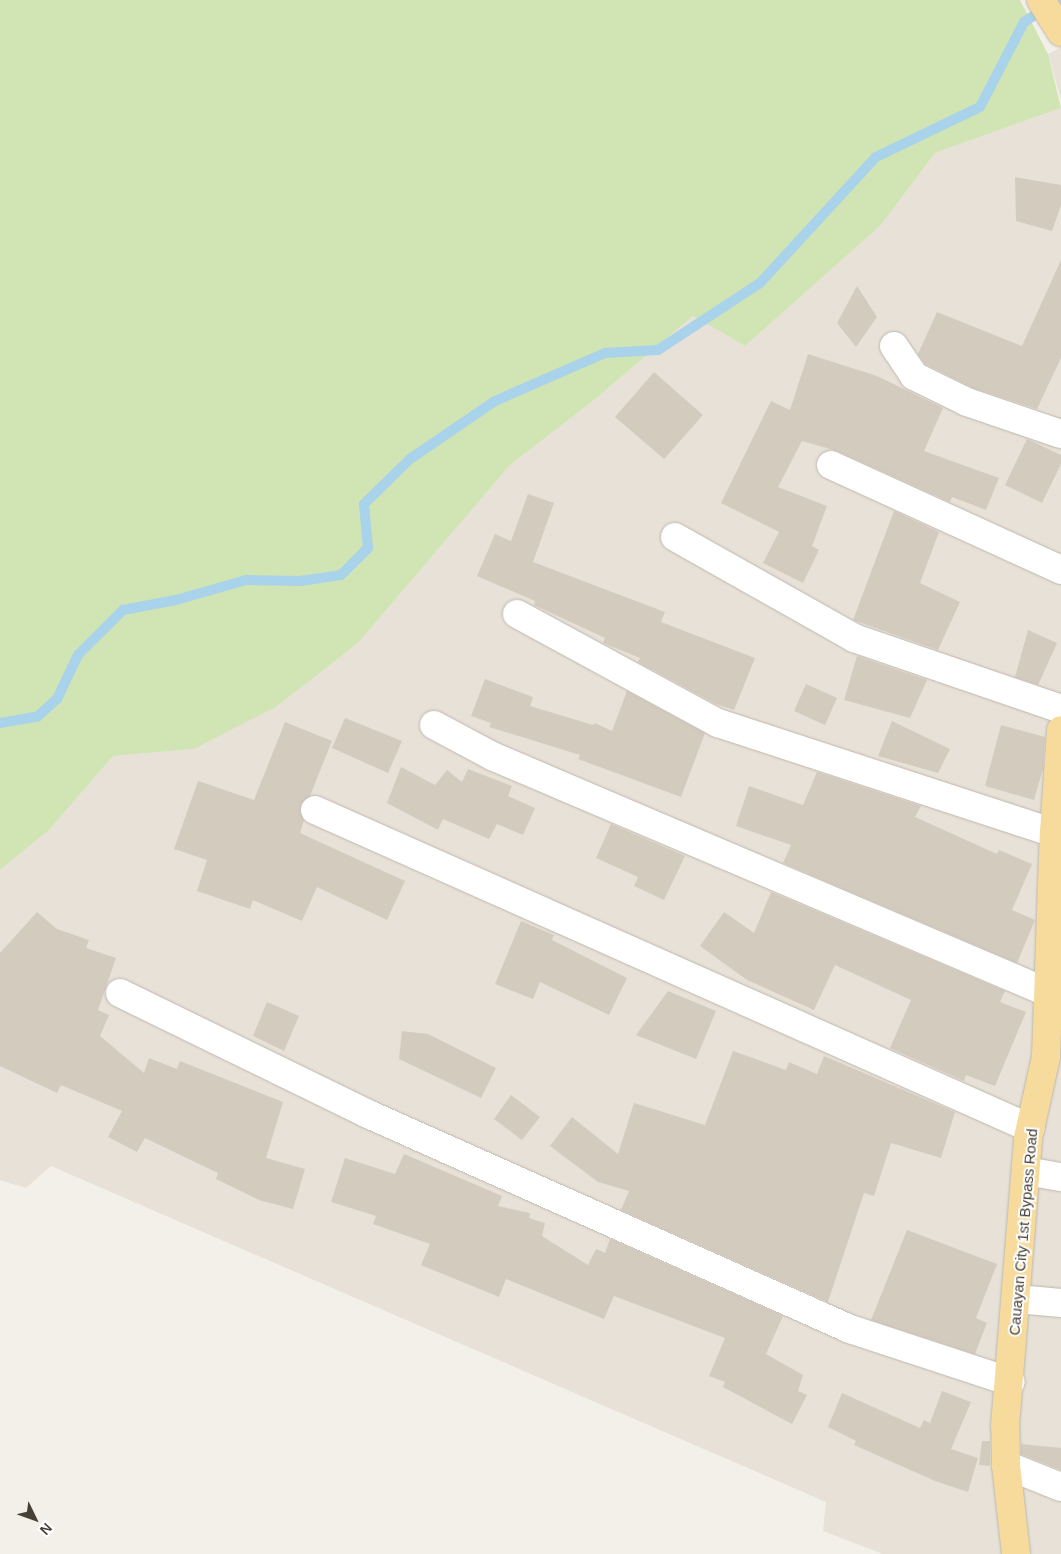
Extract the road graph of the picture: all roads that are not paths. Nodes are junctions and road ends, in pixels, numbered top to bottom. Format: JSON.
{"nodes":[{"id":1,"x":1041,"y":0,"type":"edge"},
{"id":2,"x":1061,"y":32,"type":"edge"},
{"id":3,"x":894,"y":346,"type":"dead end"},
{"id":4,"x":1061,"y":434,"type":"edge"},
{"id":5,"x":831,"y":465,"type":"dead end"},
{"id":6,"x":675,"y":538,"type":"dead end"},
{"id":7,"x":1061,"y":570,"type":"edge"},
{"id":8,"x":517,"y":614,"type":"dead end"},
{"id":9,"x":1061,"y":709,"type":"edge"},
{"id":10,"x":434,"y":725,"type":"dead end"},
{"id":11,"x":1061,"y":730,"type":"edge"},
{"id":12,"x":315,"y":810,"type":"dead end"},
{"id":13,"x":1054,"y":833,"type":"junction"},
{"id":14,"x":120,"y":992,"type":"dead end"},
{"id":15,"x":1049,"y":993,"type":"junction"},
{"id":16,"x":1054,"y":1058,"type":"edge"},
{"id":17,"x":1030,"y":1128,"type":"junction"},
{"id":18,"x":1026,"y":1170,"type":"junction"},
{"id":19,"x":1061,"y":1177,"type":"edge"},
{"id":20,"x":1017,"y":1298,"type":"junction"},
{"id":21,"x":1061,"y":1303,"type":"edge"},
{"id":22,"x":1011,"y":1382,"type":"junction"},
{"id":23,"x":1006,"y":1465,"type":"junction"},
{"id":24,"x":1061,"y":1487,"type":"edge"},
{"id":25,"x":1016,"y":1554,"type":"edge"}],
"edges":[{"from":1,"to":2,"type":"main road"},
{"from":3,"to":4,"type":"street"},
{"from":5,"to":7,"type":"street"},
{"from":6,"to":9,"type":"street"},
{"from":8,"to":13,"type":"street"},
{"from":10,"to":15,"type":"street"},
{"from":11,"to":13,"type":"main road","name":"Cauayan City 1st Bypass Road"},
{"from":12,"to":17,"type":"street"},
{"from":13,"to":15,"type":"main road","name":"Cauayan City 1st Bypass Road"},
{"from":14,"to":22,"type":"street"},
{"from":15,"to":16,"type":"main road","name":"Cauayan City 1st Bypass Road"},
{"from":16,"to":17,"type":"main road","name":"Cauayan City 1st Bypass Road"},
{"from":17,"to":18,"type":"main road","name":"Cauayan City 1st Bypass Road"},
{"from":18,"to":19,"type":"street"},
{"from":18,"to":20,"type":"main road","name":"Cauayan City 1st Bypass Road"},
{"from":20,"to":21,"type":"street"},
{"from":20,"to":22,"type":"main road","name":"Cauayan City 1st Bypass Road"},
{"from":22,"to":23,"type":"main road","name":"Cauayan City 1st Bypass Road"},
{"from":23,"to":24,"type":"street"},
{"from":23,"to":25,"type":"main road","name":"Cauayan City 1st Bypass Road"}]}
